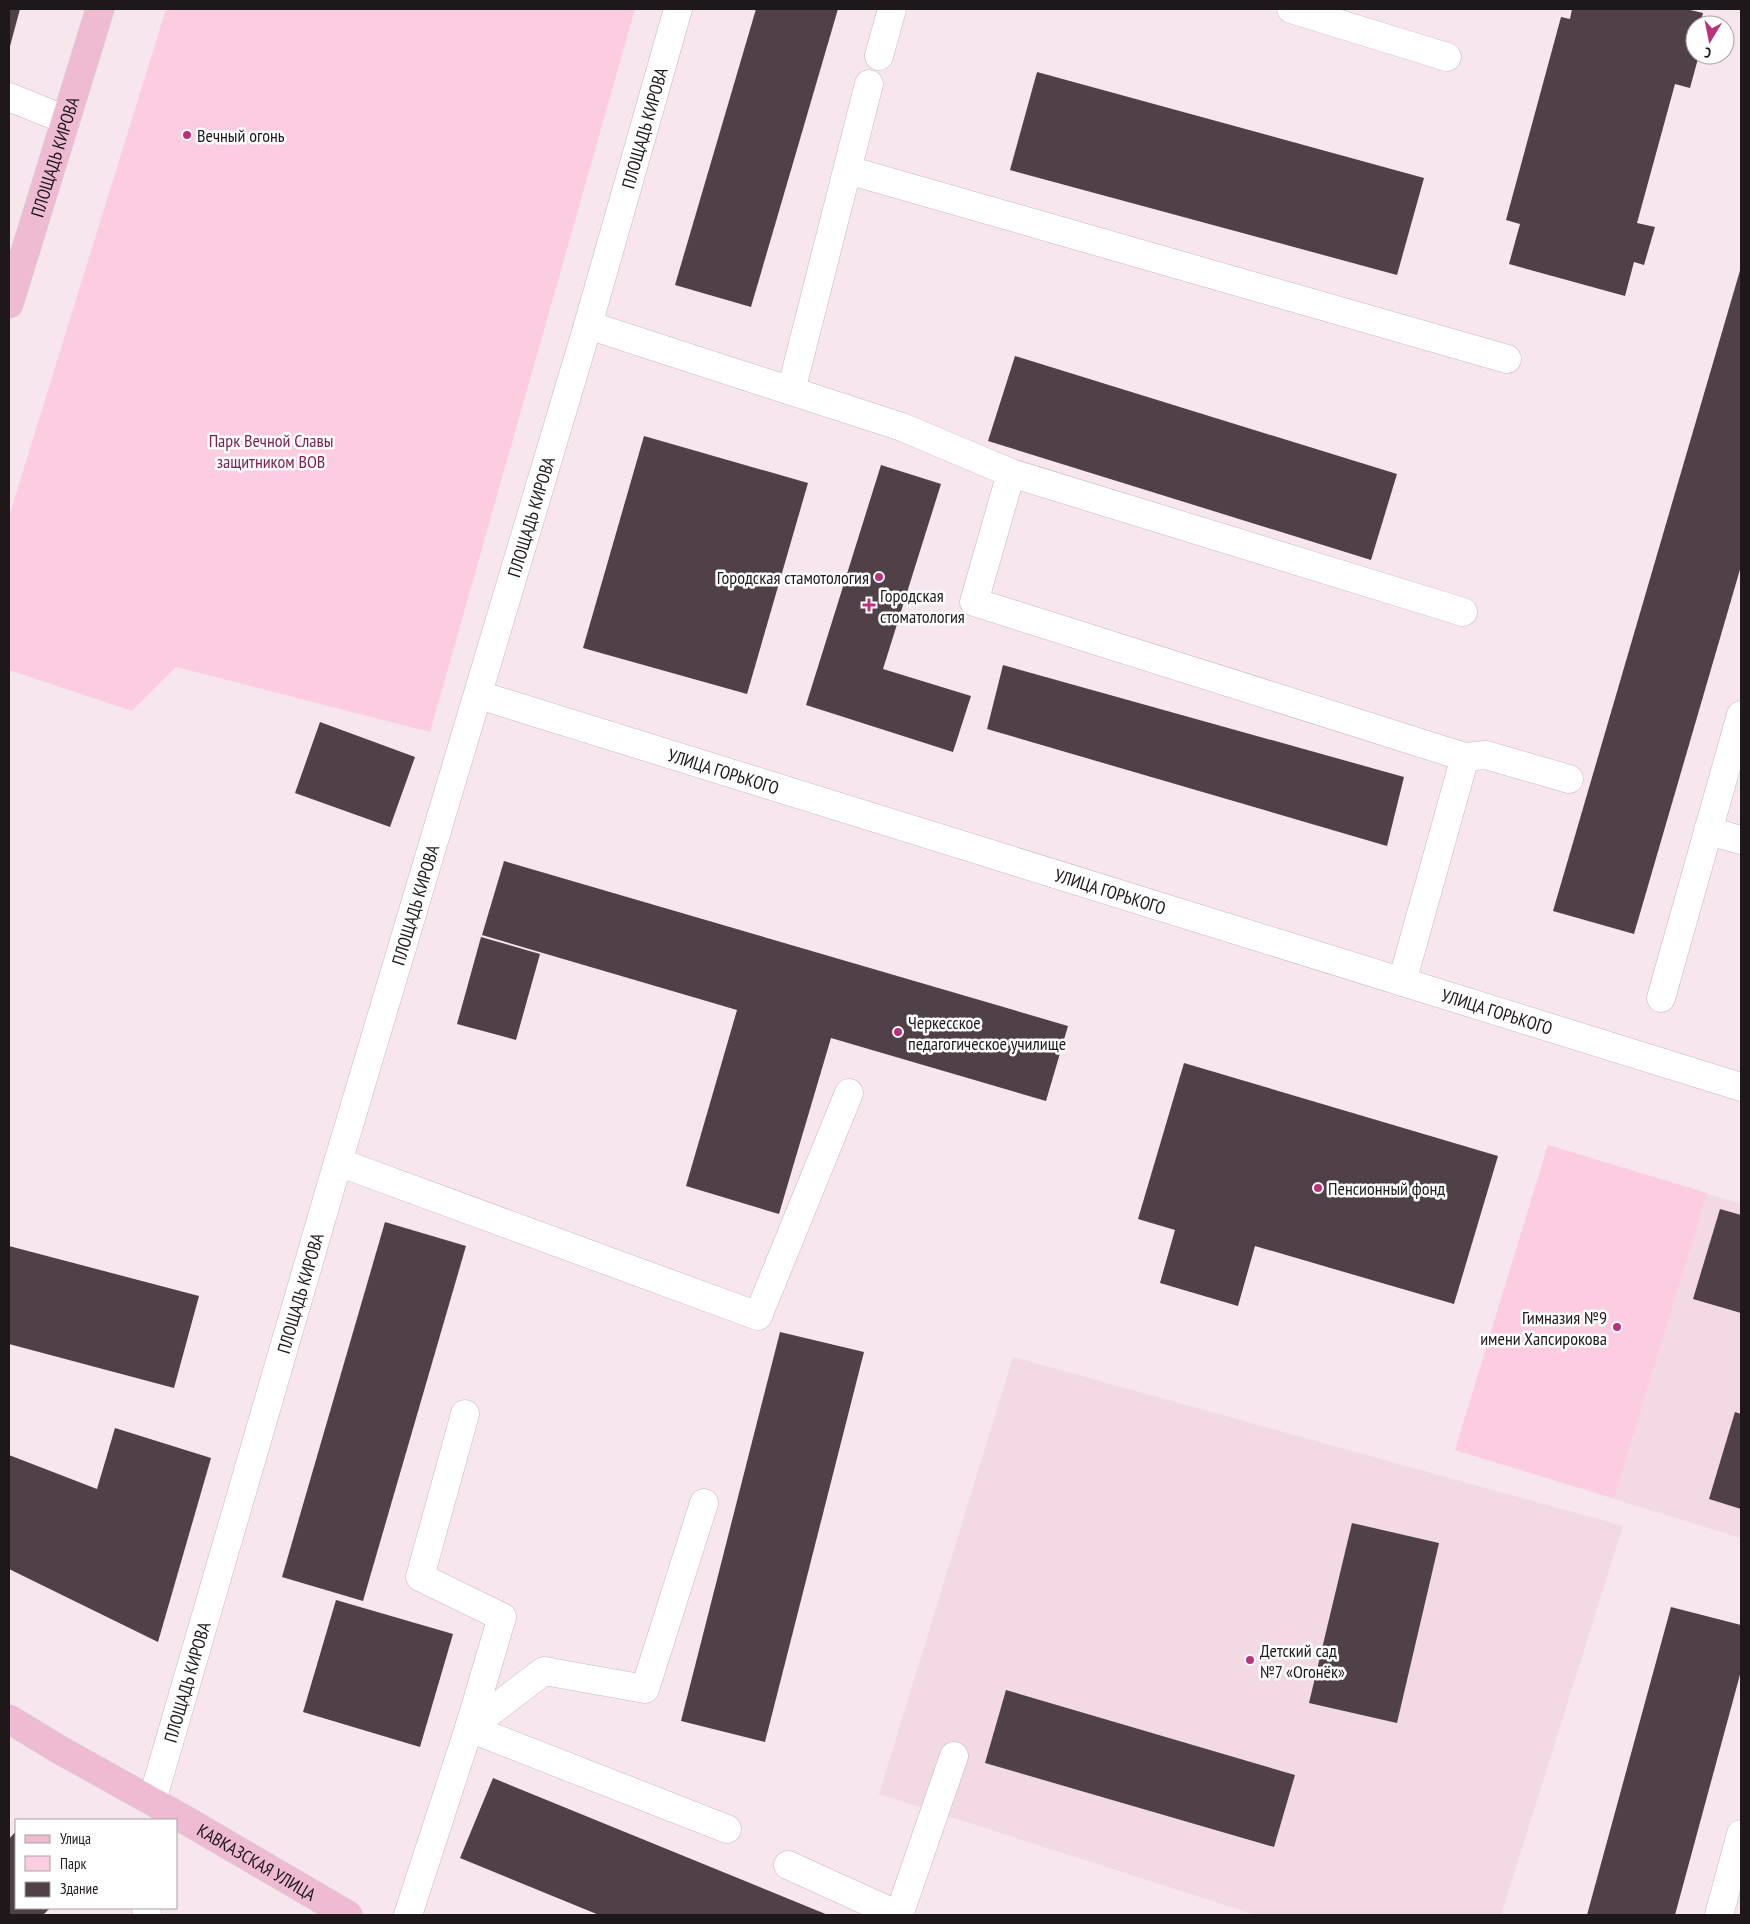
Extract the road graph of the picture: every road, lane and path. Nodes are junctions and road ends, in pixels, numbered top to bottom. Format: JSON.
{"nodes":[{"id":1,"x":100,"y":9,"type":"edge"},
{"id":2,"x":678,"y":9,"type":"edge"},
{"id":3,"x":892,"y":9,"type":"edge"},
{"id":4,"x":1291,"y":9,"type":"edge"},
{"id":5,"x":879,"y":56,"type":"dead end"},
{"id":6,"x":1447,"y":57,"type":"dead end"},
{"id":7,"x":869,"y":84,"type":"dead end"},
{"id":8,"x":9,"y":97,"type":"edge"},
{"id":9,"x":66,"y":120,"type":"junction"},
{"id":10,"x":848,"y":170,"type":"junction"},
{"id":11,"x":9,"y":304,"type":"edge"},
{"id":12,"x":588,"y":325,"type":"junction"},
{"id":13,"x":1507,"y":359,"type":"dead end"},
{"id":14,"x":791,"y":392,"type":"junction"},
{"id":15,"x":1011,"y":473,"type":"junction"},
{"id":16,"x":1463,"y":612,"type":"dead end"},
{"id":17,"x":479,"y":695,"type":"junction"},
{"id":18,"x":1741,"y":714,"type":"edge"},
{"id":19,"x":1465,"y":757,"type":"junction"},
{"id":20,"x":1569,"y":779,"type":"dead end"},
{"id":21,"x":1708,"y":831,"type":"junction"},
{"id":22,"x":1741,"y":840,"type":"edge"},
{"id":23,"x":1402,"y":982,"type":"junction"},
{"id":24,"x":1661,"y":998,"type":"dead end"},
{"id":25,"x":1741,"y":1087,"type":"edge"},
{"id":26,"x":849,"y":1093,"type":"dead end"},
{"id":27,"x":338,"y":1162,"type":"junction"},
{"id":28,"x":465,"y":1414,"type":"dead end"},
{"id":29,"x":704,"y":1503,"type":"dead end"},
{"id":30,"x":9,"y":1719,"type":"edge"},
{"id":31,"x":469,"y":1728,"type":"junction"},
{"id":32,"x":954,"y":1756,"type":"dead end"},
{"id":33,"x":152,"y":1801,"type":"junction"},
{"id":34,"x":174,"y":1819,"type":"edge"},
{"id":35,"x":179,"y":1823,"type":"edge"},
{"id":36,"x":727,"y":1829,"type":"dead end"},
{"id":37,"x":1741,"y":1834,"type":"edge"},
{"id":38,"x":788,"y":1865,"type":"dead end"},
{"id":39,"x":348,"y":1915,"type":"edge"},
{"id":40,"x":408,"y":1915,"type":"edge"},
{"id":41,"x":898,"y":1915,"type":"edge"},
{"id":42,"x":1719,"y":1915,"type":"edge"}],
"edges":[{"from":1,"to":9,"type":"main road","name":"ПЛОЩАДЬ КИРОВА"},
{"from":2,"to":12,"type":"street","name":"ПЛОЩАДЬ КИРОВА"},
{"from":3,"to":5,"type":"street"},
{"from":4,"to":6,"type":"street"},
{"from":7,"to":10,"type":"street"},
{"from":8,"to":9,"type":"street"},
{"from":9,"to":11,"type":"main road","name":"ПЛОЩАДЬ КИРОВА"},
{"from":10,"to":13,"type":"street"},
{"from":10,"to":14,"type":"street"},
{"from":12,"to":14,"type":"street"},
{"from":12,"to":17,"type":"street","name":"ПЛОЩАДЬ КИРОВА"},
{"from":14,"to":15,"type":"street"},
{"from":15,"to":16,"type":"street"},
{"from":15,"to":19,"type":"street"},
{"from":17,"to":23,"type":"street","name":"УЛИЦА ГОРЬКОГО"},
{"from":17,"to":27,"type":"street","name":"ПЛОЩАДЬ КИРОВА"},
{"from":18,"to":21,"type":"street"},
{"from":19,"to":20,"type":"street"},
{"from":19,"to":23,"type":"street"},
{"from":21,"to":22,"type":"street"},
{"from":21,"to":24,"type":"street"},
{"from":23,"to":25,"type":"street","name":"УЛИЦА ГОРЬКОГО"},
{"from":26,"to":27,"type":"street"},
{"from":27,"to":33,"type":"street","name":"ПЛОЩАДЬ КИРОВА"},
{"from":28,"to":31,"type":"street"},
{"from":29,"to":31,"type":"street"},
{"from":30,"to":33,"type":"main road","name":"КАВКАЗСКАЯ УЛИЦА"},
{"from":31,"to":36,"type":"street"},
{"from":31,"to":40,"type":"street"},
{"from":32,"to":41,"type":"street"},
{"from":33,"to":34,"type":"main road","name":"КАВКАЗСКАЯ УЛИЦА"},
{"from":35,"to":39,"type":"main road","name":"КАВКАЗСКАЯ УЛИЦА"},
{"from":37,"to":42,"type":"street"},
{"from":38,"to":41,"type":"street"}]}
